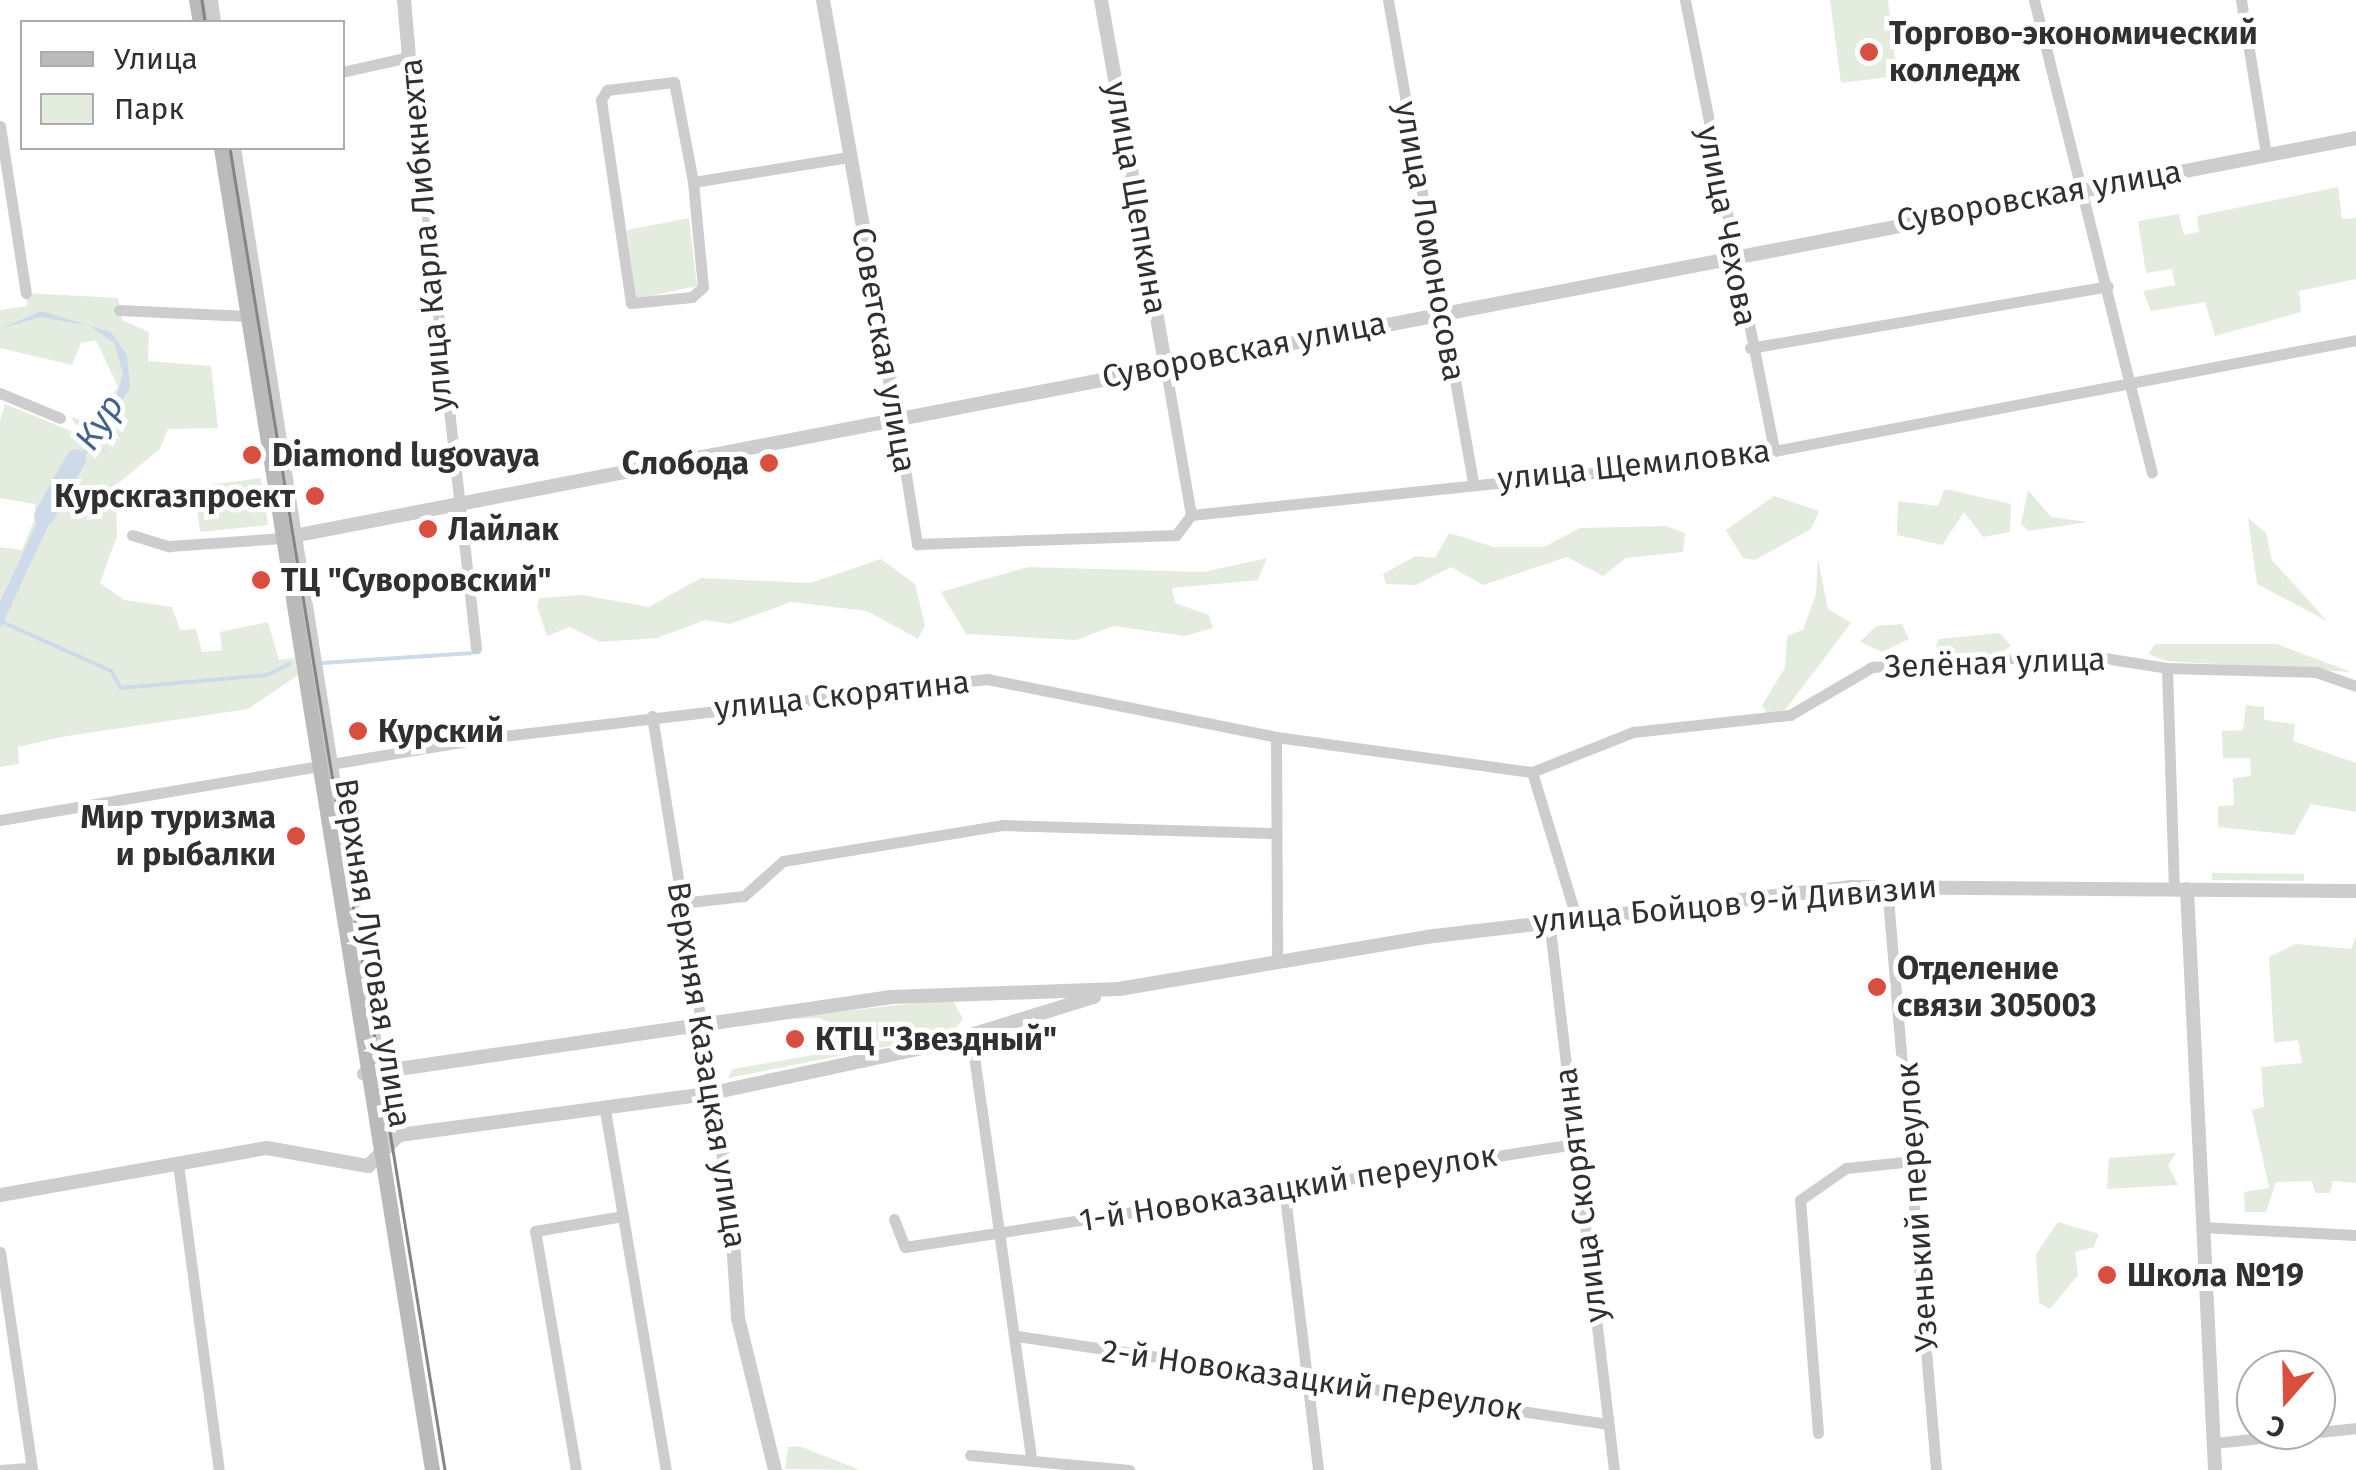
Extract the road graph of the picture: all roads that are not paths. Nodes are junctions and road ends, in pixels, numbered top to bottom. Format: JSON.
{"nodes":[{"id":1,"x":404,"y":0,"type":"edge"},
{"id":2,"x":823,"y":0,"type":"edge"},
{"id":3,"x":1101,"y":0,"type":"edge"},
{"id":4,"x":1388,"y":0,"type":"edge"},
{"id":5,"x":1684,"y":0,"type":"edge"},
{"id":6,"x":2034,"y":0,"type":"edge"},
{"id":7,"x":2241,"y":0,"type":"edge"},
{"id":8,"x":409,"y":58,"type":"junction"},
{"id":9,"x":345,"y":71,"type":"edge"},
{"id":10,"x":0,"y":126,"type":"edge"},
{"id":11,"x":2356,"y":138,"type":"edge"},
{"id":12,"x":220,"y":150,"type":"edge"},
{"id":13,"x":234,"y":150,"type":"edge"},
{"id":14,"x":2266,"y":155,"type":"junction"},
{"id":15,"x":849,"y":157,"type":"junction"},
{"id":16,"x":693,"y":182,"type":"junction"},
{"id":17,"x":2081,"y":188,"type":"junction"},
{"id":18,"x":1731,"y":254,"type":"junction"},
{"id":19,"x":2108,"y":286,"type":"junction"},
{"id":20,"x":26,"y":293,"type":"dead end"},
{"id":21,"x":118,"y":310,"type":"dead end"},
{"id":22,"x":1441,"y":311,"type":"junction"},
{"id":23,"x":248,"y":316,"type":"junction"},
{"id":24,"x":2356,"y":340,"type":"edge"},
{"id":25,"x":1750,"y":348,"type":"junction"},
{"id":26,"x":1165,"y":364,"type":"junction"},
{"id":27,"x":2131,"y":386,"type":"junction"},
{"id":28,"x":0,"y":393,"type":"edge"},
{"id":29,"x":60,"y":418,"type":"dead end"},
{"id":30,"x":897,"y":420,"type":"junction"},
{"id":31,"x":1774,"y":451,"type":"junction"},
{"id":32,"x":2152,"y":473,"type":"dead end"},
{"id":33,"x":1473,"y":482,"type":"junction"},
{"id":34,"x":456,"y":507,"type":"junction"},
{"id":35,"x":1191,"y":514,"type":"junction"},
{"id":36,"x":132,"y":535,"type":"dead end"},
{"id":37,"x":300,"y":535,"type":"junction"},
{"id":38,"x":283,"y":538,"type":"junction"},
{"id":39,"x":916,"y":544,"type":"joint"},
{"id":40,"x":476,"y":648,"type":"dead end"},
{"id":41,"x":2167,"y":668,"type":"junction"},
{"id":42,"x":2356,"y":686,"type":"edge"},
{"id":43,"x":652,"y":716,"type":"junction"},
{"id":44,"x":1276,"y":736,"type":"junction"},
{"id":45,"x":333,"y":764,"type":"junction"},
{"id":46,"x":316,"y":771,"type":"junction"},
{"id":47,"x":1532,"y":772,"type":"junction"},
{"id":48,"x":0,"y":820,"type":"edge"},
{"id":49,"x":1272,"y":833,"type":"junction"},
{"id":50,"x":1887,"y":886,"type":"junction"},
{"id":51,"x":2181,"y":888,"type":"junction"},
{"id":52,"x":2356,"y":891,"type":"edge"},
{"id":53,"x":681,"y":903,"type":"junction"},
{"id":54,"x":1576,"y":917,"type":"junction"},
{"id":55,"x":1549,"y":920,"type":"junction"},
{"id":56,"x":1277,"y":963,"type":"junction"},
{"id":57,"x":1118,"y":989,"type":"junction"},
{"id":58,"x":701,"y":1022,"type":"junction"},
{"id":59,"x":971,"y":1035,"type":"junction"},
{"id":60,"x":384,"y":1072,"type":"junction"},
{"id":61,"x":365,"y":1079,"type":"junction"},
{"id":62,"x":712,"y":1093,"type":"junction"},
{"id":63,"x":604,"y":1110,"type":"junction"},
{"id":64,"x":392,"y":1120,"type":"junction"},
{"id":65,"x":437,"y":1130,"type":"junction"},
{"id":66,"x":390,"y":1140,"type":"junction"},
{"id":67,"x":1575,"y":1144,"type":"junction"},
{"id":68,"x":377,"y":1159,"type":"junction"},
{"id":69,"x":1914,"y":1161,"type":"junction"},
{"id":70,"x":178,"y":1164,"type":"junction"},
{"id":71,"x":1284,"y":1188,"type":"junction"},
{"id":72,"x":0,"y":1195,"type":"edge"},
{"id":73,"x":622,"y":1216,"type":"junction"},
{"id":74,"x":894,"y":1218,"type":"dead end"},
{"id":75,"x":2202,"y":1227,"type":"junction"},
{"id":76,"x":1001,"y":1232,"type":"junction"},
{"id":77,"x":2356,"y":1235,"type":"edge"},
{"id":78,"x":0,"y":1252,"type":"edge"},
{"id":79,"x":1017,"y":1336,"type":"junction"},
{"id":80,"x":1309,"y":1381,"type":"junction"},
{"id":81,"x":1608,"y":1424,"type":"junction"},
{"id":82,"x":2356,"y":1428,"type":"edge"},
{"id":83,"x":1818,"y":1433,"type":"dead end"},
{"id":84,"x":2214,"y":1443,"type":"junction"},
{"id":85,"x":1031,"y":1454,"type":"junction"},
{"id":86,"x":970,"y":1455,"type":"dead end"},
{"id":87,"x":32,"y":1469,"type":"edge"},
{"id":88,"x":0,"y":1470,"type":"edge"},
{"id":89,"x":219,"y":1470,"type":"edge"},
{"id":90,"x":432,"y":1470,"type":"edge"},
{"id":91,"x":576,"y":1470,"type":"edge"},
{"id":92,"x":666,"y":1470,"type":"edge"},
{"id":93,"x":774,"y":1470,"type":"edge"},
{"id":94,"x":1129,"y":1470,"type":"edge"},
{"id":95,"x":1318,"y":1470,"type":"edge"},
{"id":96,"x":1614,"y":1470,"type":"edge"},
{"id":97,"x":1936,"y":1470,"type":"edge"},
{"id":98,"x":2216,"y":1470,"type":"edge"}],
"edges":[{"from":1,"to":8,"type":"street","name":"улица Карла Либкнехта"},
{"from":2,"to":15,"type":"street","name":"Советская улица"},
{"from":3,"to":26,"type":"street","name":"улица Щепкина"},
{"from":4,"to":22,"type":"street","name":"улица Ломоносова"},
{"from":5,"to":18,"type":"street","name":"улица Чехова"},
{"from":6,"to":17,"type":"street"},
{"from":7,"to":14,"type":"street"},
{"from":8,"to":9,"type":"street"},
{"from":8,"to":34,"type":"street","name":"улица Карла Либкнехта"},
{"from":10,"to":20,"type":"street"},
{"from":11,"to":14,"type":"street","name":"Суворовская улица"},
{"from":12,"to":23,"type":"main road","name":"Верхняя Луговая улица"},
{"from":13,"to":37,"type":"street","name":"Верхняя Луговая улица"},
{"from":14,"to":17,"type":"street","name":"Суворовская улица"},
{"from":15,"to":16,"type":"street"},
{"from":15,"to":30,"type":"street","name":"Советская улица"},
{"from":16,"to":16,"type":"street"},
{"from":17,"to":18,"type":"street","name":"Суворовская улица"},
{"from":17,"to":19,"type":"street"},
{"from":18,"to":22,"type":"street","name":"Суворовская улица"},
{"from":18,"to":25,"type":"street","name":"улица Чехова"},
{"from":19,"to":25,"type":"street"},
{"from":19,"to":27,"type":"street"},
{"from":21,"to":23,"type":"street"},
{"from":22,"to":26,"type":"street","name":"Суворовская улица"},
{"from":22,"to":33,"type":"street","name":"улица Ломоносова"},
{"from":23,"to":38,"type":"main road","name":"Верхняя Луговая улица"},
{"from":24,"to":27,"type":"street","name":"улица Щемиловка"},
{"from":25,"to":31,"type":"street","name":"улица Чехова"},
{"from":26,"to":30,"type":"street","name":"Суворовская улица"},
{"from":26,"to":35,"type":"street","name":"улица Щепкина"},
{"from":27,"to":31,"type":"street","name":"улица Щемиловка"},
{"from":27,"to":32,"type":"street"},
{"from":28,"to":29,"type":"street"},
{"from":30,"to":34,"type":"street","name":"Суворовская улица"},
{"from":30,"to":39,"type":"street","name":"Советская улица"},
{"from":31,"to":33,"type":"street","name":"улица Щемиловка"},
{"from":33,"to":35,"type":"street","name":"улица Щемиловка"},
{"from":34,"to":37,"type":"street","name":"Суворовская улица"},
{"from":34,"to":40,"type":"street","name":"улица Карла Либкнехта"},
{"from":35,"to":39,"type":"street","name":"улица Щемиловка"},
{"from":36,"to":38,"type":"street","name":"Суворовская улица"},
{"from":37,"to":38,"type":"street","name":"Суворовская улица"},
{"from":37,"to":45,"type":"street","name":"Верхняя Луговая улица"},
{"from":38,"to":46,"type":"main road","name":"Верхняя Луговая улица"},
{"from":41,"to":42,"type":"street","name":"Зелёная улица"},
{"from":41,"to":47,"type":"street","name":"Зелёная улица"},
{"from":41,"to":51,"type":"street"},
{"from":43,"to":44,"type":"street","name":"улица Скорятина"},
{"from":43,"to":45,"type":"street","name":"улица Скорятина"},
{"from":43,"to":53,"type":"street","name":"Верхняя Казацкая улица"},
{"from":44,"to":47,"type":"street","name":"улица Скорятина"},
{"from":44,"to":49,"type":"street"},
{"from":45,"to":46,"type":"street","name":"улица Скорятина"},
{"from":45,"to":60,"type":"street","name":"Верхняя Луговая улица"},
{"from":46,"to":48,"type":"street","name":"улица Скорятина"},
{"from":46,"to":61,"type":"main road","name":"Верхняя Луговая улица"},
{"from":47,"to":54,"type":"street"},
{"from":49,"to":53,"type":"street"},
{"from":49,"to":56,"type":"street"},
{"from":50,"to":51,"type":"street","name":"улица Бойцов 9-й Дивизии"},
{"from":50,"to":54,"type":"street","name":"улица Бойцов 9-й Дивизии"},
{"from":50,"to":69,"type":"street","name":"Узенький переулок"},
{"from":51,"to":52,"type":"street","name":"улица Бойцов 9-й Дивизии"},
{"from":51,"to":75,"type":"street"},
{"from":53,"to":58,"type":"street","name":"Верхняя Казацкая улица"},
{"from":54,"to":55,"type":"street","name":"улица Бойцов 9-й Дивизии"},
{"from":55,"to":56,"type":"street","name":"улица Бойцов 9-й Дивизии"},
{"from":55,"to":67,"type":"street","name":"улица Скорятина"},
{"from":56,"to":57,"type":"street","name":"улица Бойцов 9-й Дивизии"},
{"from":57,"to":58,"type":"street","name":"улица Бойцов 9-й Дивизии"},
{"from":57,"to":59,"type":"street","name":"улица Бойцов 9-й Дивизии"},
{"from":58,"to":60,"type":"street","name":"улица Бойцов 9-й Дивизии"},
{"from":58,"to":62,"type":"street","name":"Верхняя Казацкая улица"},
{"from":59,"to":62,"type":"street","name":"улица Бойцов 9-й Дивизии"},
{"from":59,"to":76,"type":"street"},
{"from":60,"to":61,"type":"street","name":"улица Бойцов 9-й Дивизии"},
{"from":60,"to":64,"type":"street","name":"Верхняя Луговая улица"},
{"from":61,"to":64,"type":"street"},
{"from":61,"to":68,"type":"main road","name":"Верхняя Луговая улица"},
{"from":62,"to":63,"type":"street","name":"улица Бойцов 9-й Дивизии"},
{"from":62,"to":93,"type":"street","name":"Верхняя Казацкая улица"},
{"from":63,"to":65,"type":"street","name":"улица Бойцов 9-й Дивизии"},
{"from":63,"to":73,"type":"street"},
{"from":64,"to":65,"type":"street"},
{"from":64,"to":66,"type":"street","name":"Верхняя Луговая улица"},
{"from":65,"to":66,"type":"street","name":"улица Бойцов 9-й Дивизии"},
{"from":66,"to":68,"type":"street"},
{"from":67,"to":71,"type":"street","name":"1-й Новоказацкий переулок"},
{"from":67,"to":81,"type":"street","name":"улица Скорятина"},
{"from":68,"to":70,"type":"street"},
{"from":68,"to":90,"type":"main road","name":"Верхняя Луговая улица"},
{"from":69,"to":83,"type":"street"},
{"from":69,"to":97,"type":"street","name":"Узенький переулок"},
{"from":70,"to":72,"type":"street"},
{"from":70,"to":89,"type":"street"},
{"from":71,"to":76,"type":"street","name":"1-й Новоказацкий переулок"},
{"from":71,"to":80,"type":"street"},
{"from":73,"to":91,"type":"street"},
{"from":73,"to":92,"type":"street"},
{"from":74,"to":76,"type":"street","name":"1-й Новоказацкий переулок"},
{"from":75,"to":77,"type":"street"},
{"from":75,"to":84,"type":"street"},
{"from":76,"to":79,"type":"street"},
{"from":78,"to":87,"type":"street"},
{"from":79,"to":80,"type":"street","name":"2-й Новоказацкий переулок"},
{"from":79,"to":85,"type":"street"},
{"from":80,"to":81,"type":"street","name":"2-й Новоказацкий переулок"},
{"from":80,"to":95,"type":"street"},
{"from":81,"to":96,"type":"street","name":"улица Скорятина"},
{"from":82,"to":84,"type":"street"},
{"from":84,"to":98,"type":"street"},
{"from":85,"to":86,"type":"street"},
{"from":85,"to":94,"type":"street"},
{"from":87,"to":88,"type":"street"}]}
